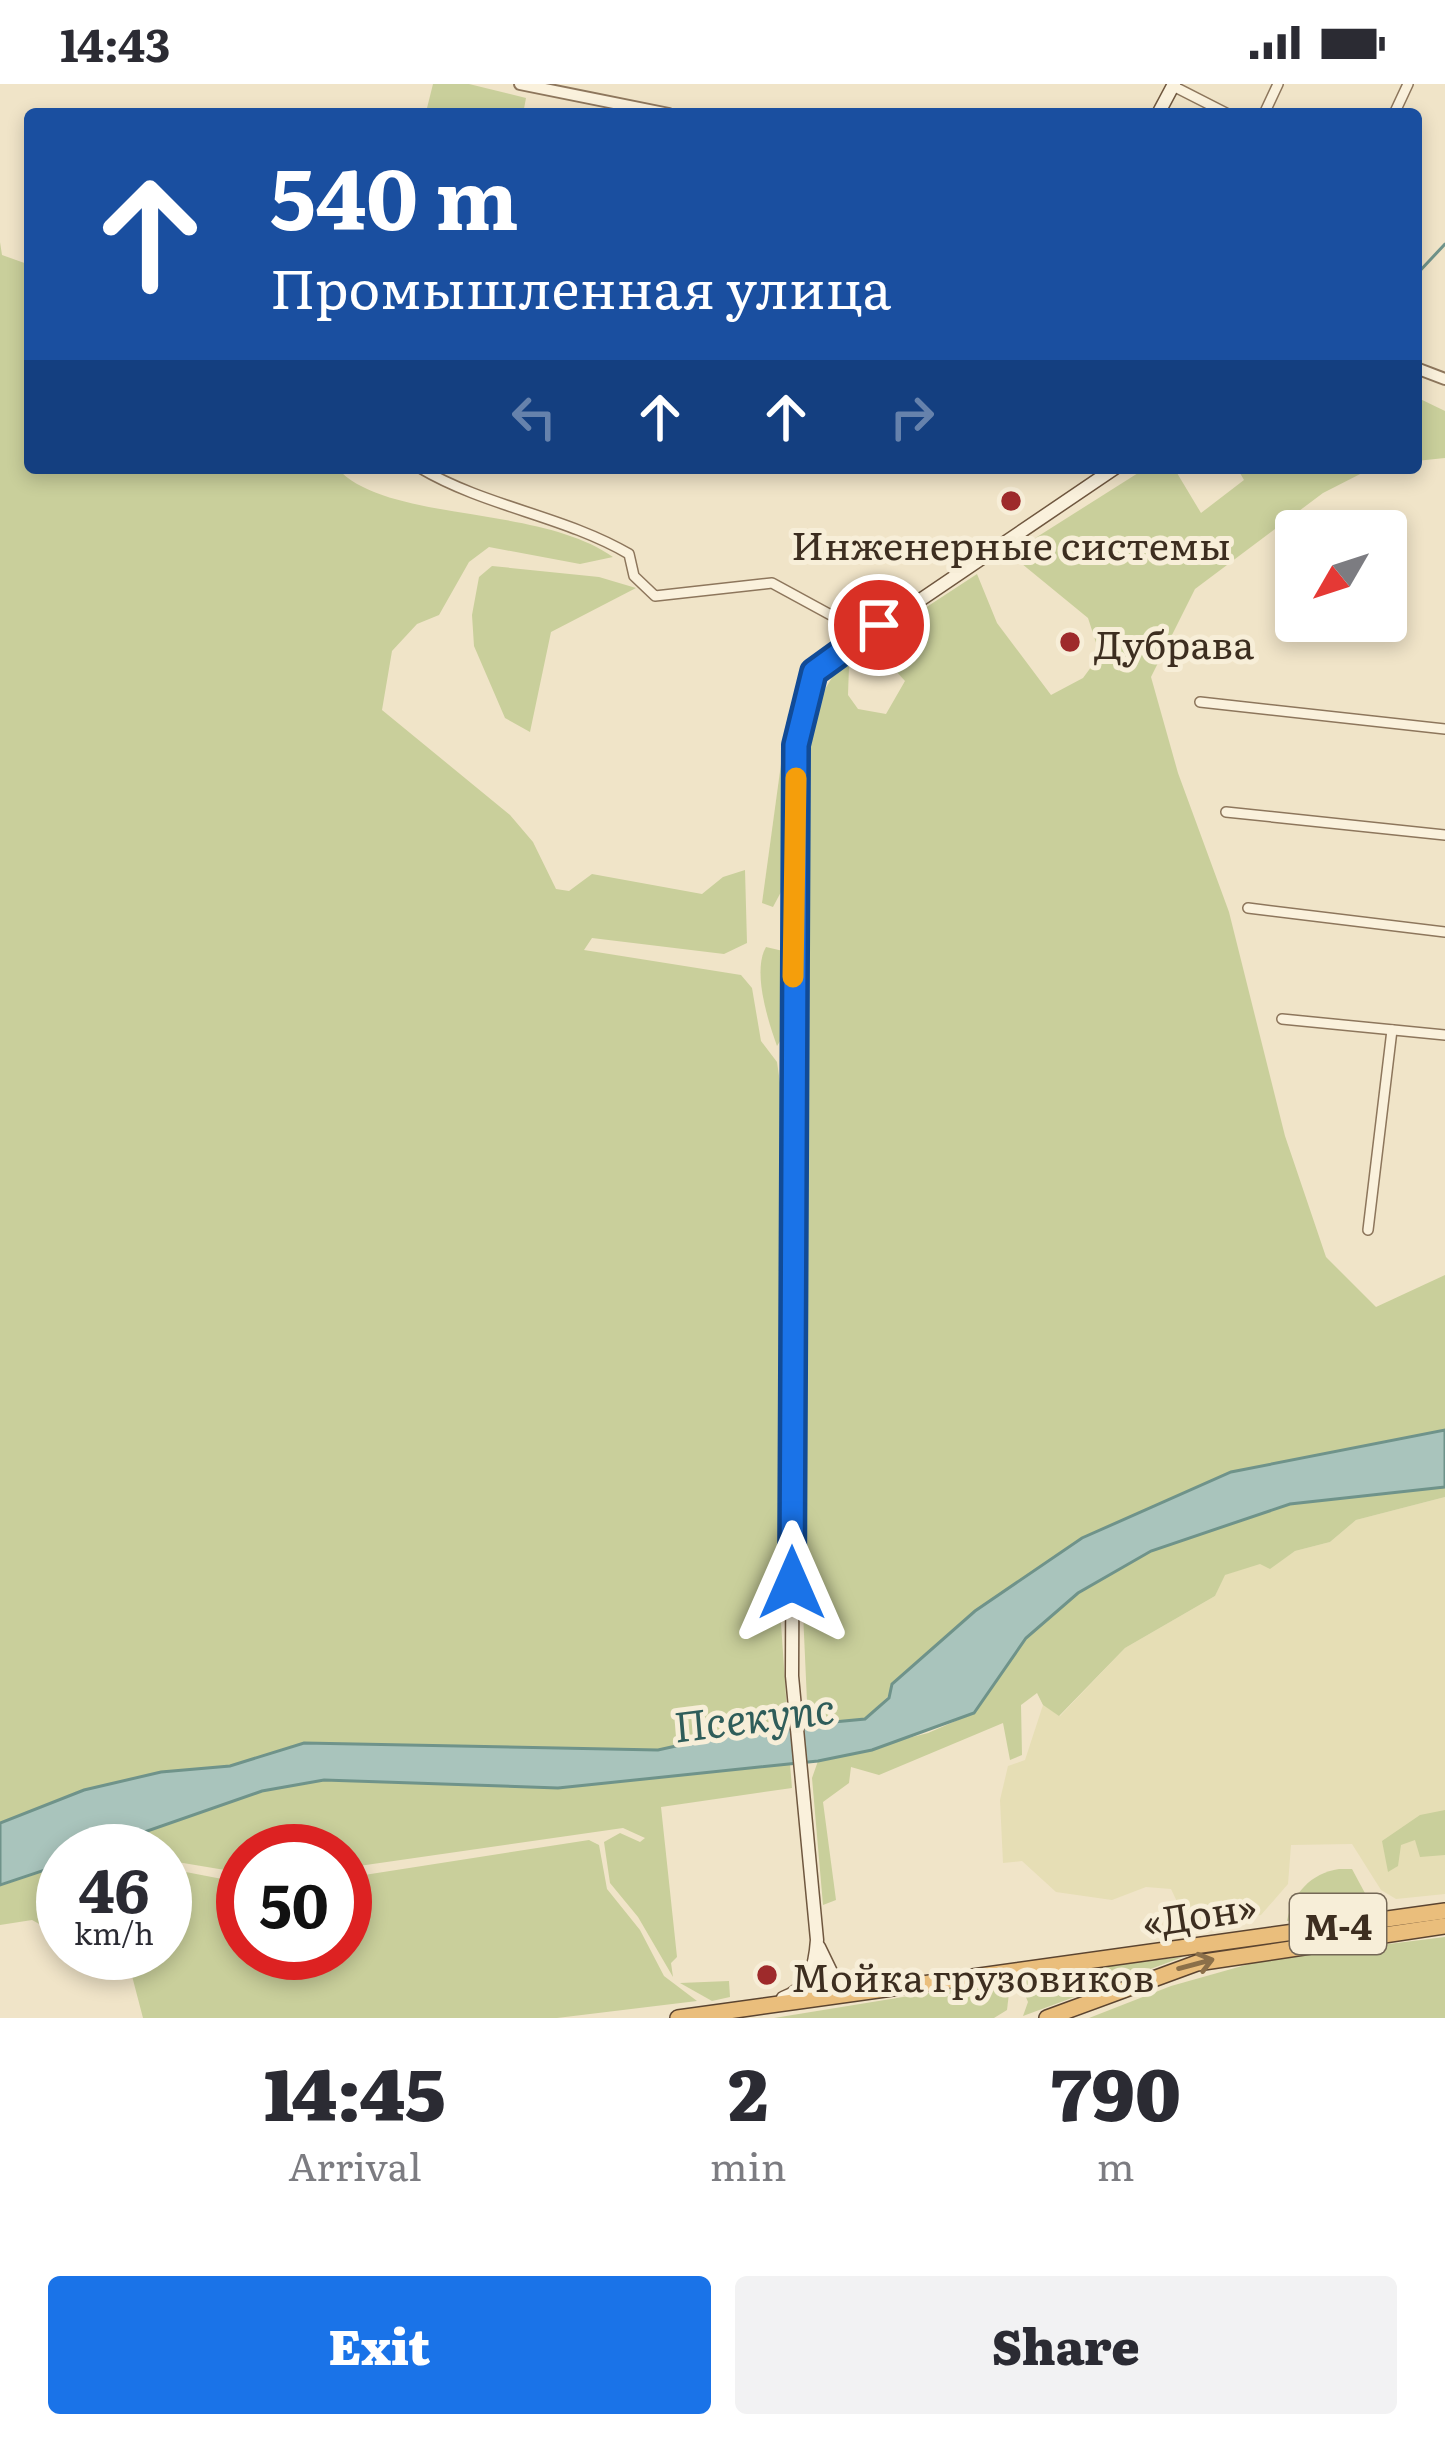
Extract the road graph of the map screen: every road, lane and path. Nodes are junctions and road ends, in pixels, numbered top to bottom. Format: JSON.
{"nodes":[{"id":1,"x":520,"y":84,"type":"edge"},
{"id":2,"x":1174,"y":85,"type":"edge"},
{"id":3,"x":639,"y":108,"type":"edge"},
{"id":4,"x":1217,"y":108,"type":"edge"},
{"id":5,"x":432,"y":474,"type":"edge"},
{"id":6,"x":1106,"y":474,"type":"edge"},
{"id":7,"x":860,"y":638,"type":"junction"},
{"id":8,"x":1200,"y":701,"type":"dead end"},
{"id":9,"x":1445,"y":729,"type":"edge"},
{"id":10,"x":1226,"y":812,"type":"dead end"},
{"id":11,"x":1445,"y":835,"type":"edge"},
{"id":12,"x":1248,"y":908,"type":"dead end"},
{"id":13,"x":1445,"y":932,"type":"edge"},
{"id":14,"x":1282,"y":1019,"type":"dead end"},
{"id":15,"x":1392,"y":1030,"type":"junction"},
{"id":16,"x":1445,"y":1035,"type":"edge"},
{"id":17,"x":1368,"y":1230,"type":"dead end"},
{"id":18,"x":1445,"y":1911,"type":"edge"},
{"id":19,"x":1445,"y":1926,"type":"edge"},
{"id":20,"x":817,"y":1940,"type":"junction"},
{"id":21,"x":898,"y":1987,"type":"junction"},
{"id":22,"x":736,"y":2013,"type":"junction"},
{"id":23,"x":678,"y":2018,"type":"edge"},
{"id":24,"x":1047,"y":2018,"type":"edge"}],
"edges":[{"from":1,"to":3,"type":"street"},
{"from":2,"to":4,"type":"street"},
{"from":5,"to":7,"type":"street"},
{"from":6,"to":7,"type":"main road"},
{"from":7,"to":20,"type":"main road"},
{"from":8,"to":9,"type":"street"},
{"from":10,"to":11,"type":"street"},
{"from":12,"to":13,"type":"street"},
{"from":14,"to":15,"type":"street"},
{"from":15,"to":16,"type":"street"},
{"from":15,"to":17,"type":"street"},
{"from":18,"to":21,"type":"highway","name":"«Дон»","number":"М-4"},
{"from":24,"to":19,"type":"highway","name":"«Дон»","number":"М-4","one_way":true},
{"from":20,"to":21,"type":"main road","number":"М-4"},
{"from":20,"to":22,"type":"main road","number":"М-4"},
{"from":21,"to":22,"type":"highway","name":"«Дон»","number":"М-4"},
{"from":22,"to":23,"type":"highway","name":"«Дон»","number":"М-4"}]}
